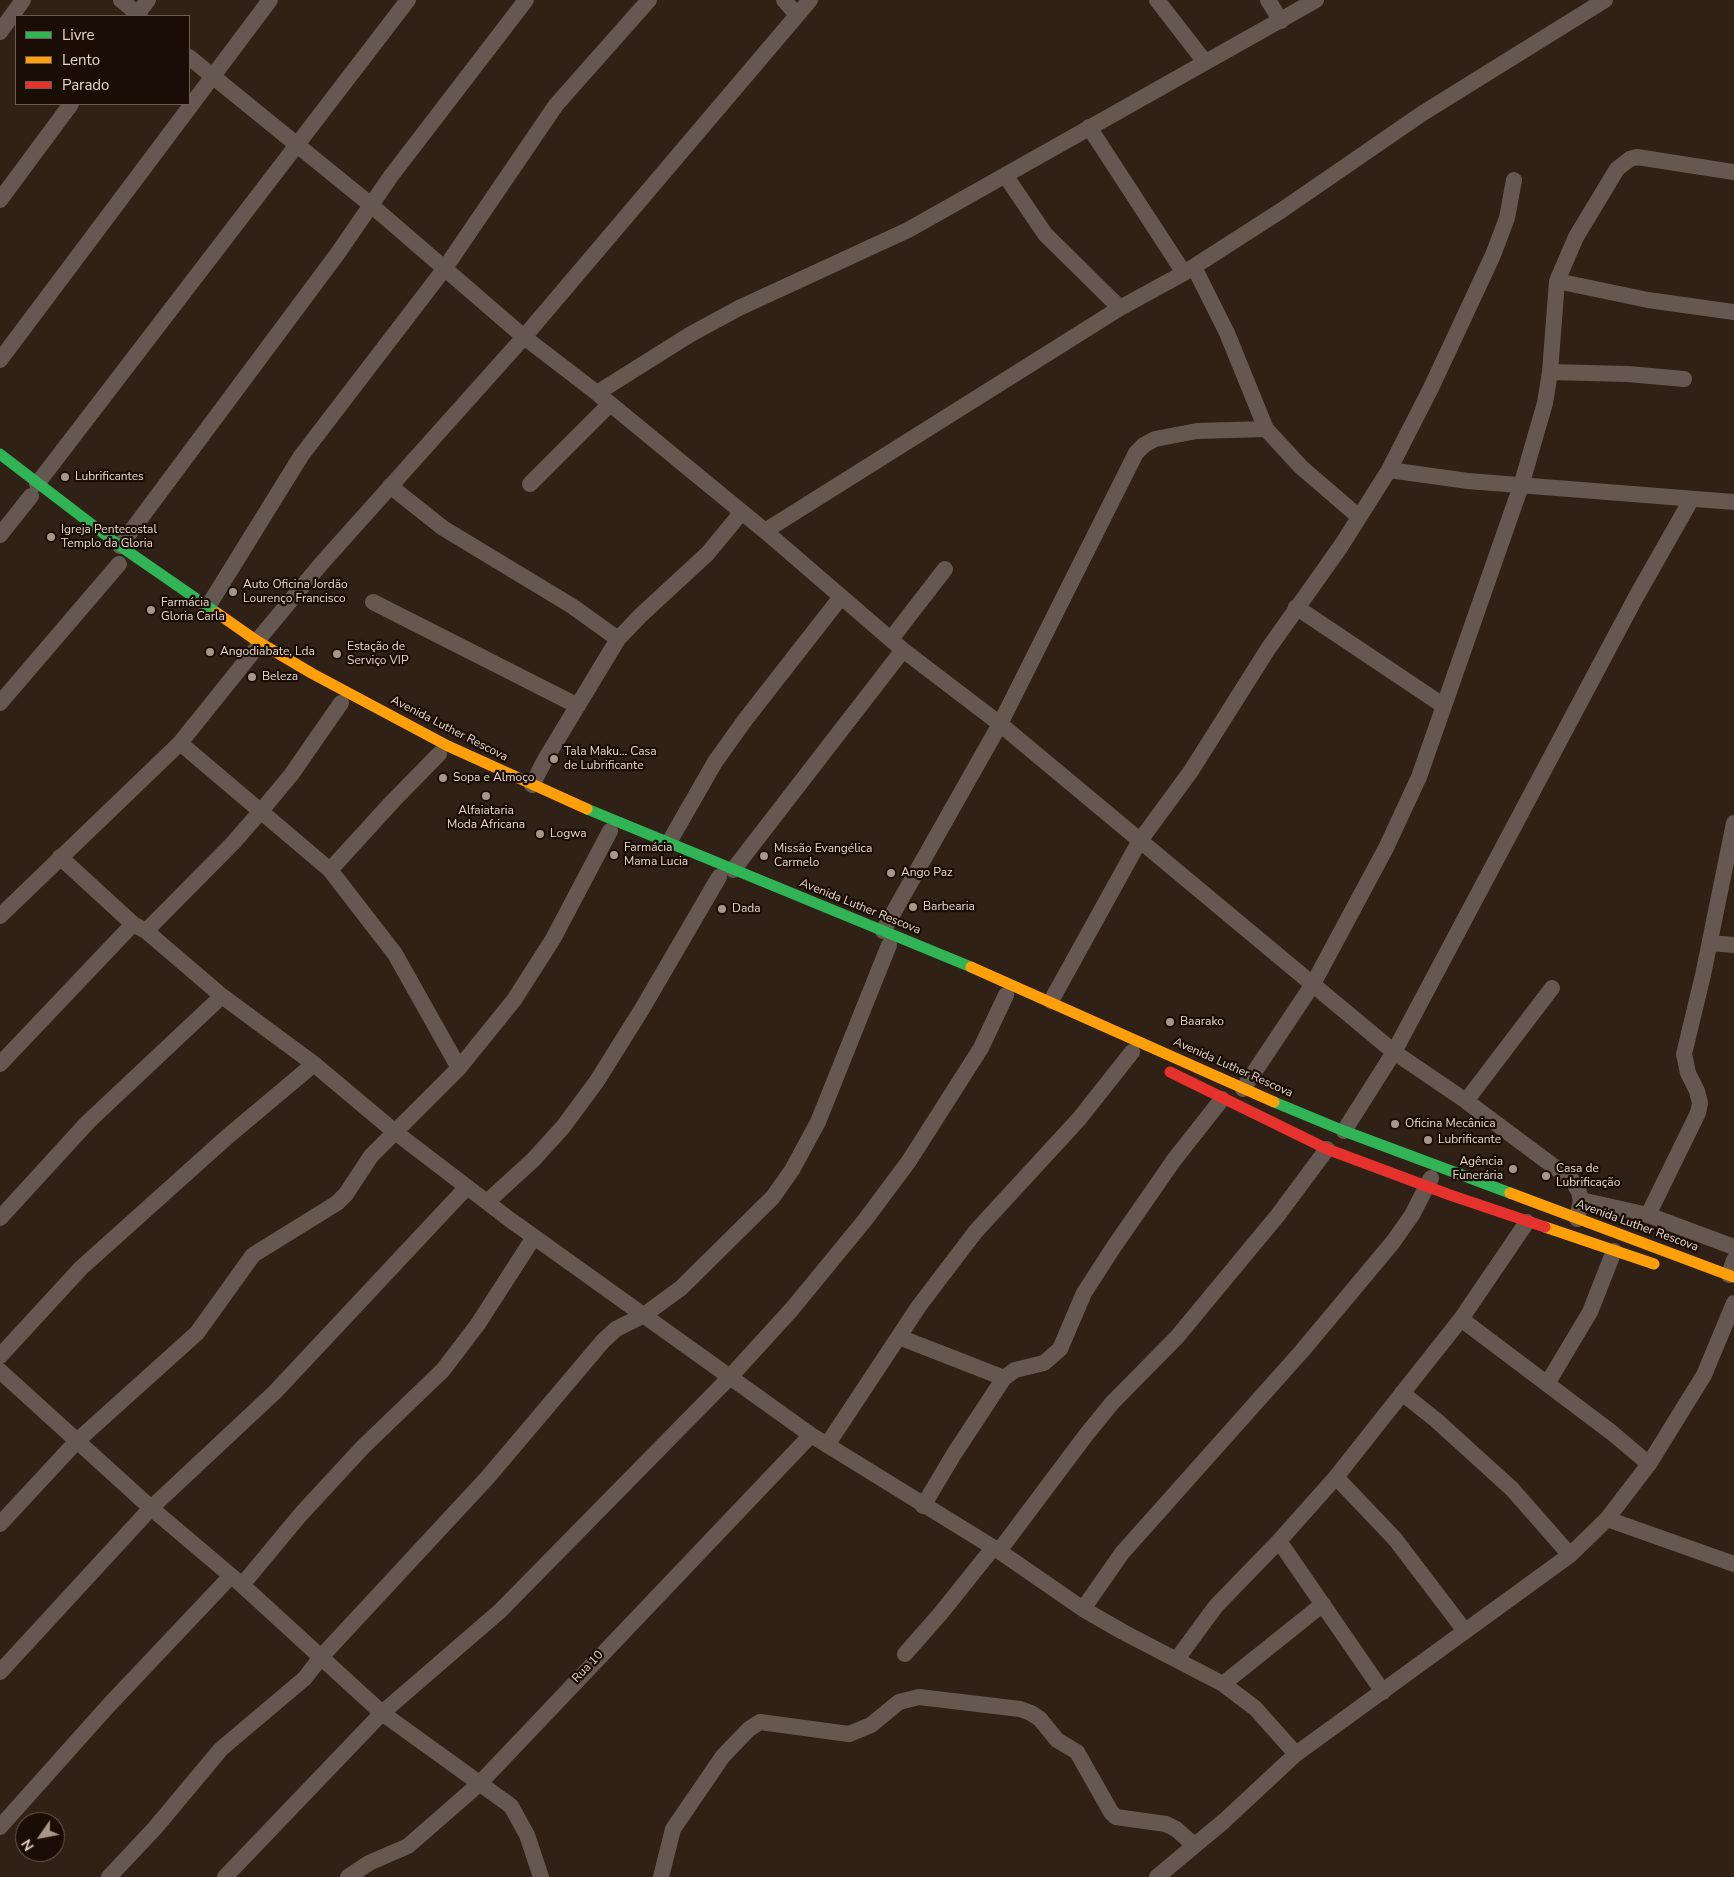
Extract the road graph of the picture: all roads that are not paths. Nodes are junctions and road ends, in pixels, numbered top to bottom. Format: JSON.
{"nodes":[{"id":1,"x":23,"y":0,"type":"edge"},
{"id":2,"x":121,"y":0,"type":"edge"},
{"id":3,"x":148,"y":0,"type":"edge"},
{"id":4,"x":270,"y":0,"type":"edge"},
{"id":5,"x":408,"y":0,"type":"edge"},
{"id":6,"x":526,"y":0,"type":"edge"},
{"id":7,"x":648,"y":0,"type":"edge"},
{"id":8,"x":784,"y":0,"type":"edge"},
{"id":9,"x":810,"y":0,"type":"edge"},
{"id":10,"x":1157,"y":0,"type":"edge"},
{"id":11,"x":1268,"y":0,"type":"edge"},
{"id":12,"x":1316,"y":0,"type":"edge"},
{"id":13,"x":1605,"y":0,"type":"edge"},
{"id":14,"x":137,"y":15,"type":"edge"},
{"id":15,"x":139,"y":15,"type":"edge"},
{"id":16,"x":798,"y":15,"type":"junction"},
{"id":17,"x":1281,"y":21,"type":"junction"},
{"id":18,"x":0,"y":32,"type":"edge"},
{"id":19,"x":190,"y":58,"type":"edge"},
{"id":20,"x":1205,"y":62,"type":"junction"},
{"id":21,"x":213,"y":78,"type":"junction"},
{"id":22,"x":70,"y":105,"type":"edge"},
{"id":23,"x":1090,"y":127,"type":"junction"},
{"id":24,"x":297,"y":144,"type":"junction"},
{"id":25,"x":1734,"y":172,"type":"edge"},
{"id":26,"x":1005,"y":175,"type":"junction"},
{"id":27,"x":1514,"y":180,"type":"dead end"},
{"id":28,"x":0,"y":200,"type":"edge"},
{"id":29,"x":371,"y":205,"type":"junction"},
{"id":30,"x":445,"y":268,"type":"junction"},
{"id":31,"x":1189,"y":270,"type":"junction"},
{"id":32,"x":1557,"y":281,"type":"junction"},
{"id":33,"x":1120,"y":308,"type":"junction"},
{"id":34,"x":1734,"y":312,"type":"edge"},
{"id":35,"x":524,"y":337,"type":"junction"},
{"id":36,"x":0,"y":360,"type":"edge"},
{"id":37,"x":1550,"y":372,"type":"junction"},
{"id":38,"x":1684,"y":379,"type":"dead end"},
{"id":39,"x":597,"y":393,"type":"junction"},
{"id":40,"x":610,"y":404,"type":"junction"},
{"id":41,"x":1266,"y":430,"type":"junction"},
{"id":42,"x":0,"y":454,"type":"edge"},
{"id":43,"x":1389,"y":470,"type":"junction"},
{"id":44,"x":530,"y":484,"type":"dead end"},
{"id":45,"x":390,"y":486,"type":"junction"},
{"id":46,"x":1521,"y":486,"type":"junction"},
{"id":47,"x":31,"y":492,"type":"junction"},
{"id":48,"x":1691,"y":500,"type":"junction"},
{"id":49,"x":1734,"y":502,"type":"edge"},
{"id":50,"x":741,"y":514,"type":"junction"},
{"id":51,"x":1359,"y":516,"type":"junction"},
{"id":52,"x":765,"y":531,"type":"junction"},
{"id":53,"x":0,"y":534,"type":"edge"},
{"id":54,"x":120,"y":559,"type":"junction"},
{"id":55,"x":945,"y":569,"type":"dead end"},
{"id":56,"x":841,"y":596,"type":"junction"},
{"id":57,"x":373,"y":602,"type":"dead end"},
{"id":58,"x":1296,"y":607,"type":"junction"},
{"id":59,"x":207,"y":608,"type":"junction"},
{"id":60,"x":618,"y":639,"type":"junction"},
{"id":61,"x":897,"y":644,"type":"junction"},
{"id":62,"x":251,"y":647,"type":"junction"},
{"id":63,"x":337,"y":701,"type":"joint"},
{"id":64,"x":0,"y":703,"type":"edge"},
{"id":65,"x":578,"y":706,"type":"junction"},
{"id":66,"x":1444,"y":706,"type":"junction"},
{"id":67,"x":382,"y":724,"type":"dead end"},
{"id":68,"x":1000,"y":724,"type":"junction"},
{"id":69,"x":180,"y":743,"type":"junction"},
{"id":70,"x":440,"y":754,"type":"junction"},
{"id":71,"x":464,"y":766,"type":"dead end"},
{"id":72,"x":529,"y":792,"type":"junction"},
{"id":73,"x":549,"y":805,"type":"dead end"},
{"id":74,"x":261,"y":811,"type":"junction"},
{"id":75,"x":1734,"y":823,"type":"edge"},
{"id":76,"x":610,"y":831,"type":"junction"},
{"id":77,"x":1140,"y":842,"type":"junction"},
{"id":78,"x":667,"y":849,"type":"junction"},
{"id":79,"x":60,"y":857,"type":"junction"},
{"id":80,"x":330,"y":870,"type":"junction"},
{"id":81,"x":723,"y":875,"type":"junction"},
{"id":82,"x":4,"y":906,"type":"edge"},
{"id":83,"x":791,"y":906,"type":"dead end"},
{"id":84,"x":140,"y":928,"type":"junction"},
{"id":85,"x":886,"y":938,"type":"junction"},
{"id":86,"x":1710,"y":943,"type":"junction"},
{"id":87,"x":1734,"y":945,"type":"edge"},
{"id":88,"x":952,"y":972,"type":"dead end"},
{"id":89,"x":979,"y":984,"type":"dead end"},
{"id":90,"x":1313,"y":984,"type":"junction"},
{"id":91,"x":1552,"y":988,"type":"dead end"},
{"id":92,"x":1006,"y":995,"type":"junction"},
{"id":93,"x":222,"y":996,"type":"junction"},
{"id":94,"x":1051,"y":1001,"type":"junction"},
{"id":95,"x":1125,"y":1049,"type":"joint"},
{"id":96,"x":1394,"y":1052,"type":"junction"},
{"id":97,"x":0,"y":1064,"type":"edge"},
{"id":98,"x":314,"y":1064,"type":"junction"},
{"id":99,"x":1156,"y":1065,"type":"dead end"},
{"id":100,"x":459,"y":1068,"type":"junction"},
{"id":101,"x":1243,"y":1089,"type":"junction"},
{"id":102,"x":1222,"y":1099,"type":"junction"},
{"id":103,"x":1466,"y":1101,"type":"junction"},
{"id":104,"x":1344,"y":1131,"type":"junction"},
{"id":105,"x":395,"y":1132,"type":"junction"},
{"id":106,"x":1327,"y":1149,"type":"junction"},
{"id":107,"x":1437,"y":1166,"type":"junction"},
{"id":108,"x":467,"y":1187,"type":"junction"},
{"id":109,"x":1427,"y":1187,"type":"junction"},
{"id":110,"x":1581,"y":1200,"type":"junction"},
{"id":111,"x":487,"y":1202,"type":"junction"},
{"id":112,"x":1648,"y":1215,"type":"junction"},
{"id":113,"x":0,"y":1218,"type":"edge"},
{"id":114,"x":1578,"y":1219,"type":"junction"},
{"id":115,"x":1527,"y":1222,"type":"junction"},
{"id":116,"x":534,"y":1237,"type":"junction"},
{"id":117,"x":1734,"y":1247,"type":"edge"},
{"id":118,"x":1614,"y":1251,"type":"junction"},
{"id":119,"x":1734,"y":1260,"type":"edge"},
{"id":120,"x":1670,"y":1270,"type":"dead end"},
{"id":121,"x":1731,"y":1276,"type":"edge"},
{"id":122,"x":1734,"y":1304,"type":"edge"},
{"id":123,"x":644,"y":1315,"type":"junction"},
{"id":124,"x":1461,"y":1319,"type":"junction"},
{"id":125,"x":899,"y":1337,"type":"junction"},
{"id":126,"x":0,"y":1356,"type":"edge"},
{"id":127,"x":1,"y":1373,"type":"edge"},
{"id":128,"x":730,"y":1377,"type":"junction"},
{"id":129,"x":1004,"y":1378,"type":"junction"},
{"id":130,"x":1546,"y":1384,"type":"junction"},
{"id":131,"x":1402,"y":1393,"type":"junction"},
{"id":132,"x":811,"y":1435,"type":"junction"},
{"id":133,"x":77,"y":1441,"type":"junction"},
{"id":134,"x":827,"y":1444,"type":"junction"},
{"id":135,"x":1649,"y":1464,"type":"junction"},
{"id":136,"x":1336,"y":1476,"type":"junction"},
{"id":137,"x":923,"y":1506,"type":"junction"},
{"id":138,"x":151,"y":1508,"type":"junction"},
{"id":139,"x":1607,"y":1519,"type":"junction"},
{"id":140,"x":0,"y":1524,"type":"edge"},
{"id":141,"x":1280,"y":1541,"type":"junction"},
{"id":142,"x":996,"y":1550,"type":"junction"},
{"id":143,"x":1570,"y":1555,"type":"junction"},
{"id":144,"x":1734,"y":1564,"type":"edge"},
{"id":145,"x":236,"y":1581,"type":"junction"},
{"id":146,"x":1323,"y":1604,"type":"junction"},
{"id":147,"x":1083,"y":1609,"type":"junction"},
{"id":148,"x":1465,"y":1631,"type":"junction"},
{"id":149,"x":905,"y":1654,"type":"dead end"},
{"id":150,"x":320,"y":1657,"type":"junction"},
{"id":151,"x":1177,"y":1660,"type":"junction"},
{"id":152,"x":0,"y":1672,"type":"edge"},
{"id":153,"x":1223,"y":1684,"type":"junction"},
{"id":154,"x":1383,"y":1692,"type":"junction"},
{"id":155,"x":382,"y":1713,"type":"junction"},
{"id":156,"x":1296,"y":1754,"type":"junction"},
{"id":157,"x":479,"y":1784,"type":"junction"},
{"id":158,"x":0,"y":1827,"type":"edge"},
{"id":159,"x":1194,"y":1845,"type":"junction"},
{"id":160,"x":109,"y":1877,"type":"edge"},
{"id":161,"x":225,"y":1877,"type":"edge"},
{"id":162,"x":348,"y":1877,"type":"edge"},
{"id":163,"x":541,"y":1877,"type":"edge"},
{"id":164,"x":662,"y":1877,"type":"edge"},
{"id":165,"x":1157,"y":1877,"type":"edge"}],
"edges":[{"from":1,"to":18,"type":"street"},
{"from":2,"to":14,"type":"street"},
{"from":3,"to":15,"type":"street"},
{"from":4,"to":21,"type":"street"},
{"from":5,"to":24,"type":"street"},
{"from":6,"to":29,"type":"street"},
{"from":7,"to":30,"type":"street"},
{"from":8,"to":16,"type":"street"},
{"from":9,"to":16,"type":"street"},
{"from":10,"to":20,"type":"street"},
{"from":11,"to":17,"type":"street"},
{"from":12,"to":17,"type":"street"},
{"from":13,"to":31,"type":"street"},
{"from":16,"to":35,"type":"street"},
{"from":17,"to":20,"type":"street"},
{"from":19,"to":21,"type":"street"},
{"from":20,"to":23,"type":"street"},
{"from":21,"to":24,"type":"street"},
{"from":21,"to":36,"type":"street"},
{"from":22,"to":28,"type":"street"},
{"from":23,"to":26,"type":"street"},
{"from":23,"to":31,"type":"street"},
{"from":24,"to":29,"type":"street"},
{"from":24,"to":47,"type":"street"},
{"from":25,"to":32,"type":"street"},
{"from":26,"to":33,"type":"street"},
{"from":26,"to":39,"type":"street"},
{"from":27,"to":43,"type":"street"},
{"from":29,"to":30,"type":"street"},
{"from":29,"to":54,"type":"street"},
{"from":30,"to":35,"type":"street"},
{"from":30,"to":59,"type":"street"},
{"from":31,"to":33,"type":"street"},
{"from":31,"to":41,"type":"street"},
{"from":32,"to":34,"type":"street"},
{"from":32,"to":37,"type":"street"},
{"from":33,"to":52,"type":"street"},
{"from":35,"to":39,"type":"street"},
{"from":35,"to":45,"type":"street"},
{"from":37,"to":38,"type":"street"},
{"from":37,"to":46,"type":"street"},
{"from":39,"to":40,"type":"street"},
{"from":40,"to":44,"type":"street"},
{"from":40,"to":50,"type":"street"},
{"from":41,"to":51,"type":"street"},
{"from":41,"to":68,"type":"street"},
{"from":42,"to":47,"type":"main road","name":"Avenida Luther Rescova"},
{"from":43,"to":46,"type":"street"},
{"from":43,"to":51,"type":"street"},
{"from":45,"to":60,"type":"street"},
{"from":45,"to":62,"type":"street"},
{"from":46,"to":48,"type":"street"},
{"from":46,"to":66,"type":"street"},
{"from":47,"to":53,"type":"street"},
{"from":47,"to":54,"type":"main road","name":"Avenida Luther Rescova"},
{"from":48,"to":49,"type":"street"},
{"from":48,"to":96,"type":"street"},
{"from":50,"to":52,"type":"street"},
{"from":50,"to":60,"type":"street"},
{"from":51,"to":58,"type":"street"},
{"from":52,"to":56,"type":"street"},
{"from":54,"to":59,"type":"main road","name":"Avenida Luther Rescova"},
{"from":54,"to":64,"type":"street"},
{"from":55,"to":61,"type":"street"},
{"from":56,"to":61,"type":"street"},
{"from":56,"to":78,"type":"street"},
{"from":57,"to":65,"type":"street"},
{"from":58,"to":66,"type":"street"},
{"from":58,"to":77,"type":"street"},
{"from":59,"to":62,"type":"main road","name":"Avenida Luther Rescova"},
{"from":60,"to":65,"type":"street"},
{"from":61,"to":68,"type":"street"},
{"from":61,"to":81,"type":"street"},
{"from":62,"to":63,"type":"main road","name":"Avenida Luther Rescova"},
{"from":62,"to":69,"type":"street"},
{"from":62,"to":72,"type":"main road","name":"Avenida Luther Rescova"},
{"from":63,"to":74,"type":"street"},
{"from":65,"to":72,"type":"street"},
{"from":66,"to":90,"type":"street"},
{"from":67,"to":70,"type":"main road"},
{"from":68,"to":77,"type":"street"},
{"from":68,"to":85,"type":"street"},
{"from":69,"to":74,"type":"street"},
{"from":69,"to":79,"type":"street"},
{"from":70,"to":71,"type":"main road"},
{"from":70,"to":80,"type":"street"},
{"from":72,"to":78,"type":"main road","name":"Avenida Luther Rescova"},
{"from":73,"to":76,"type":"main road","name":"Avenida Luther Rescova"},
{"from":74,"to":80,"type":"street"},
{"from":74,"to":84,"type":"street"},
{"from":75,"to":86,"type":"street"},
{"from":76,"to":78,"type":"main road","name":"Avenida Luther Rescova"},
{"from":76,"to":100,"type":"street"},
{"from":77,"to":90,"type":"street"},
{"from":77,"to":94,"type":"street"},
{"from":78,"to":81,"type":"main road","name":"Avenida Luther Rescova"},
{"from":79,"to":82,"type":"street"},
{"from":79,"to":84,"type":"street"},
{"from":80,"to":100,"type":"street"},
{"from":81,"to":85,"type":"main road","name":"Avenida Luther Rescova"},
{"from":81,"to":111,"type":"street"},
{"from":83,"to":85,"type":"main road","name":"Avenida Luther Rescova"},
{"from":84,"to":93,"type":"street"},
{"from":84,"to":97,"type":"street"},
{"from":85,"to":88,"type":"main road","name":"Avenida Luther Rescova"},
{"from":85,"to":94,"type":"main road","name":"Avenida Luther Rescova"},
{"from":85,"to":123,"type":"street"},
{"from":86,"to":87,"type":"street"},
{"from":86,"to":112,"type":"street"},
{"from":89,"to":92,"type":"main road"},
{"from":90,"to":96,"type":"street"},
{"from":90,"to":101,"type":"street"},
{"from":91,"to":103,"type":"street"},
{"from":92,"to":95,"type":"main road"},
{"from":92,"to":128,"type":"street"},
{"from":93,"to":98,"type":"street"},
{"from":93,"to":113,"type":"street"},
{"from":94,"to":101,"type":"main road","name":"Avenida Luther Rescova"},
{"from":95,"to":125,"type":"street"},
{"from":96,"to":103,"type":"street"},
{"from":96,"to":104,"type":"street"},
{"from":98,"to":105,"type":"street"},
{"from":98,"to":126,"type":"street"},
{"from":99,"to":102,"type":"main road"},
{"from":100,"to":105,"type":"street"},
{"from":101,"to":104,"type":"main road","name":"Avenida Luther Rescova"},
{"from":102,"to":106,"type":"main road"},
{"from":102,"to":129,"type":"street"},
{"from":103,"to":110,"type":"street"},
{"from":104,"to":107,"type":"main road","name":"Avenida Luther Rescova"},
{"from":105,"to":108,"type":"street"},
{"from":105,"to":133,"type":"street"},
{"from":106,"to":109,"type":"main road"},
{"from":106,"to":142,"type":"street"},
{"from":107,"to":109,"type":"street"},
{"from":107,"to":114,"type":"main road","name":"Avenida Luther Rescova"},
{"from":108,"to":111,"type":"street"},
{"from":108,"to":138,"type":"street"},
{"from":109,"to":115,"type":"main road"},
{"from":109,"to":147,"type":"street"},
{"from":110,"to":112,"type":"street"},
{"from":110,"to":114,"type":"street"},
{"from":111,"to":116,"type":"street"},
{"from":112,"to":117,"type":"street"},
{"from":114,"to":121,"type":"main road","name":"Avenida Luther Rescova"},
{"from":115,"to":118,"type":"main road"},
{"from":115,"to":124,"type":"street"},
{"from":116,"to":123,"type":"street"},
{"from":116,"to":145,"type":"street"},
{"from":118,"to":120,"type":"main road"},
{"from":118,"to":130,"type":"street"},
{"from":119,"to":121,"type":"street"},
{"from":122,"to":135,"type":"street"},
{"from":123,"to":128,"type":"street"},
{"from":123,"to":150,"type":"street"},
{"from":124,"to":130,"type":"street"},
{"from":124,"to":131,"type":"street"},
{"from":125,"to":129,"type":"street"},
{"from":125,"to":134,"type":"street"},
{"from":127,"to":133,"type":"street"},
{"from":128,"to":132,"type":"street"},
{"from":128,"to":155,"type":"street"},
{"from":129,"to":137,"type":"street"},
{"from":130,"to":135,"type":"street"},
{"from":131,"to":136,"type":"street"},
{"from":131,"to":143,"type":"street"},
{"from":132,"to":134,"type":"street"},
{"from":132,"to":157,"type":"street","name":"Rua 10"},
{"from":133,"to":138,"type":"street"},
{"from":133,"to":140,"type":"street"},
{"from":134,"to":137,"type":"street"},
{"from":135,"to":139,"type":"street"},
{"from":136,"to":141,"type":"street"},
{"from":136,"to":148,"type":"street"},
{"from":137,"to":142,"type":"street"},
{"from":138,"to":145,"type":"street"},
{"from":138,"to":152,"type":"street"},
{"from":139,"to":143,"type":"street"},
{"from":139,"to":144,"type":"street"},
{"from":141,"to":146,"type":"street"},
{"from":141,"to":151,"type":"street"},
{"from":142,"to":147,"type":"street"},
{"from":142,"to":149,"type":"street"},
{"from":143,"to":148,"type":"street"},
{"from":145,"to":150,"type":"street"},
{"from":145,"to":158,"type":"street"},
{"from":146,"to":153,"type":"street"},
{"from":146,"to":154,"type":"street"},
{"from":147,"to":151,"type":"street"},
{"from":148,"to":154,"type":"street"},
{"from":150,"to":155,"type":"street"},
{"from":150,"to":160,"type":"street"},
{"from":151,"to":153,"type":"street"},
{"from":153,"to":156,"type":"street"},
{"from":154,"to":156,"type":"street"},
{"from":155,"to":157,"type":"street"},
{"from":155,"to":161,"type":"street"},
{"from":156,"to":159,"type":"street"},
{"from":157,"to":162,"type":"street","name":"Rua 10"},
{"from":157,"to":163,"type":"street"},
{"from":159,"to":164,"type":"street"},
{"from":159,"to":165,"type":"street"}]}
